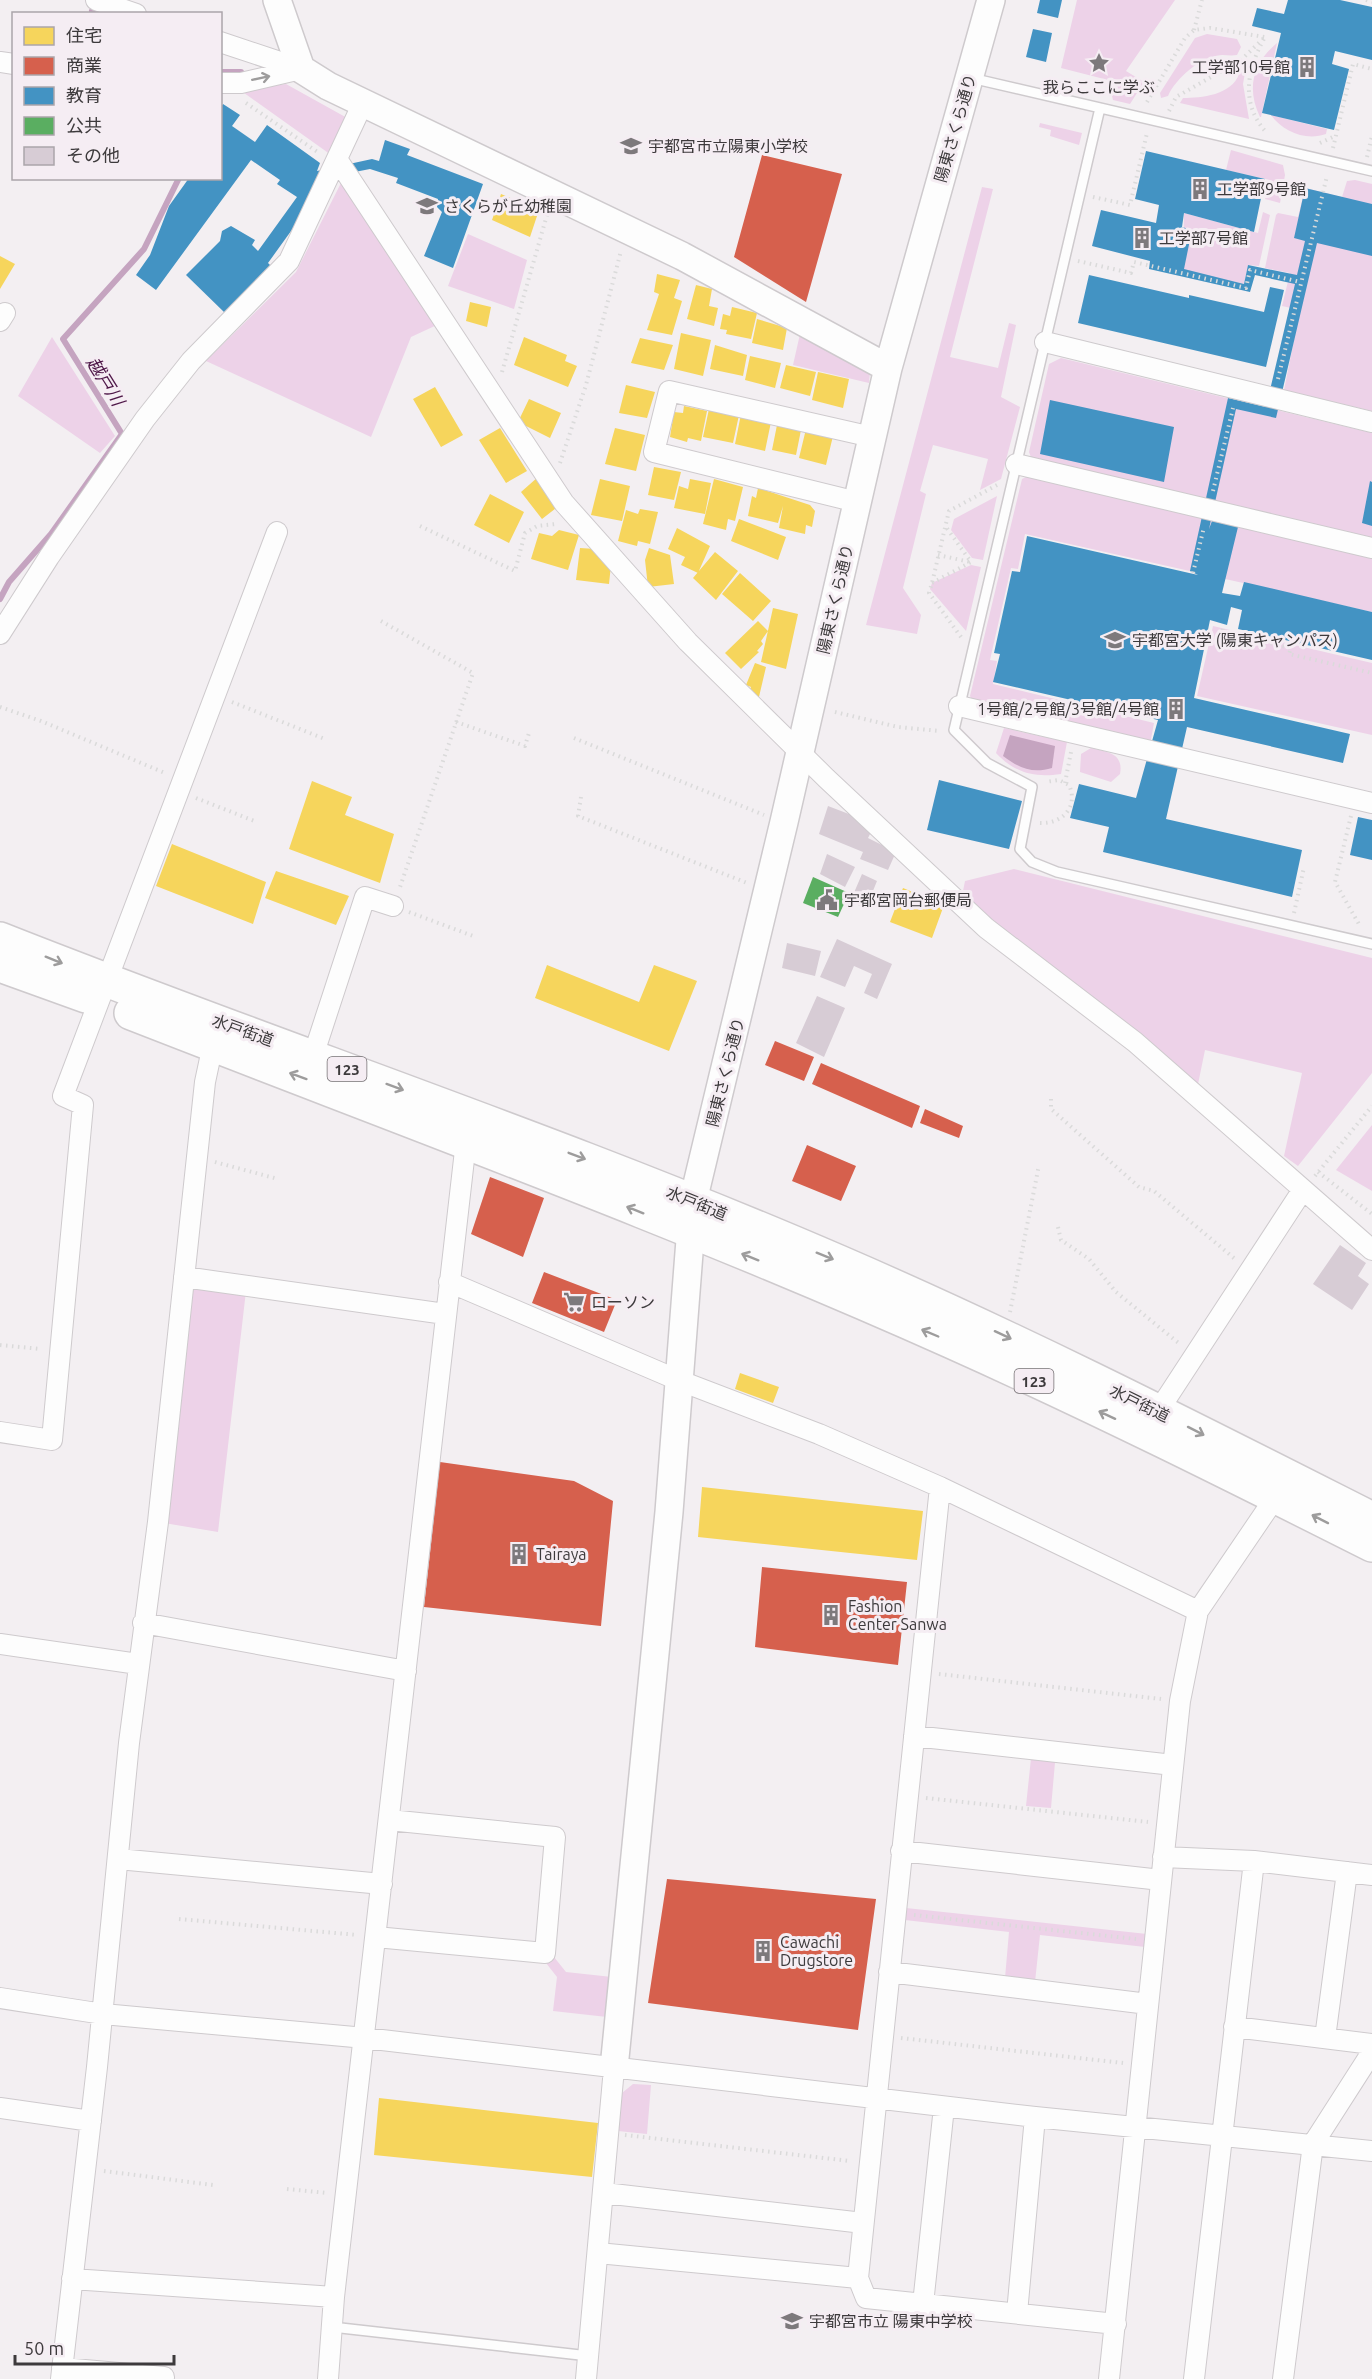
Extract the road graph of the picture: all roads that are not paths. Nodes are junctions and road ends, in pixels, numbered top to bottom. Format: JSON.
{"nodes":[{"id":1,"x":96,"y":0,"type":"edge"},
{"id":2,"x":277,"y":0,"type":"edge"},
{"id":3,"x":991,"y":0,"type":"edge"},
{"id":4,"x":130,"y":12,"type":"edge"},
{"id":5,"x":222,"y":43,"type":"edge"},
{"id":6,"x":301,"y":69,"type":"junction"},
{"id":7,"x":969,"y":78,"type":"junction"},
{"id":8,"x":225,"y":83,"type":"edge"},
{"id":9,"x":363,"y":103,"type":"junction"},
{"id":10,"x":1100,"y":108,"type":"junction"},
{"id":11,"x":336,"y":161,"type":"junction"},
{"id":12,"x":1372,"y":171,"type":"edge"},
{"id":13,"x":1045,"y":342,"type":"junction"},
{"id":14,"x":888,"y":369,"type":"junction"},
{"id":15,"x":1372,"y":422,"type":"edge"},
{"id":16,"x":872,"y":437,"type":"junction"},
{"id":17,"x":1015,"y":470,"type":"junction"},
{"id":18,"x":857,"y":502,"type":"junction"},
{"id":19,"x":277,"y":532,"type":"dead end"},
{"id":20,"x":1372,"y":548,"type":"edge"},
{"id":21,"x":0,"y":634,"type":"edge"},
{"id":22,"x":959,"y":706,"type":"junction"},
{"id":23,"x":799,"y":752,"type":"junction"},
{"id":24,"x":1363,"y":802,"type":"edge"},
{"id":25,"x":393,"y":906,"type":"road end"},
{"id":26,"x":0,"y":939,"type":"edge"},
{"id":27,"x":1370,"y":943,"type":"edge"},
{"id":28,"x":0,"y":965,"type":"edge"},
{"id":29,"x":103,"y":991,"type":"junction"},
{"id":30,"x":215,"y":1033,"type":"junction"},
{"id":31,"x":313,"y":1056,"type":"junction"},
{"id":32,"x":468,"y":1127,"type":"junction"},
{"id":33,"x":1302,"y":1191,"type":"junction"},
{"id":34,"x":691,"y":1216,"type":"junction"},
{"id":35,"x":1372,"y":1250,"type":"edge"},
{"id":36,"x":184,"y":1276,"type":"junction"},
{"id":37,"x":449,"y":1282,"type":"junction"},
{"id":38,"x":445,"y":1314,"type":"junction"},
{"id":39,"x":678,"y":1380,"type":"junction"},
{"id":40,"x":1152,"y":1422,"type":"junction"},
{"id":41,"x":0,"y":1432,"type":"edge"},
{"id":42,"x":940,"y":1487,"type":"junction"},
{"id":43,"x":1283,"y":1487,"type":"junction"},
{"id":44,"x":1372,"y":1519,"type":"edge"},
{"id":45,"x":1372,"y":1545,"type":"edge"},
{"id":46,"x":1198,"y":1611,"type":"junction"},
{"id":47,"x":143,"y":1623,"type":"junction"},
{"id":48,"x":0,"y":1644,"type":"edge"},
{"id":49,"x":138,"y":1664,"type":"junction"},
{"id":50,"x":406,"y":1671,"type":"junction"},
{"id":51,"x":914,"y":1736,"type":"junction"},
{"id":52,"x":1173,"y":1765,"type":"junction"},
{"id":53,"x":389,"y":1820,"type":"junction"},
{"id":54,"x":902,"y":1851,"type":"junction"},
{"id":55,"x":1163,"y":1857,"type":"junction"},
{"id":56,"x":118,"y":1859,"type":"junction"},
{"id":57,"x":1254,"y":1861,"type":"junction"},
{"id":58,"x":1347,"y":1872,"type":"junction"},
{"id":59,"x":1372,"y":1875,"type":"edge"},
{"id":60,"x":1161,"y":1880,"type":"junction"},
{"id":61,"x":382,"y":1884,"type":"junction"},
{"id":62,"x":376,"y":1937,"type":"junction"},
{"id":63,"x":889,"y":1972,"type":"junction"},
{"id":64,"x":0,"y":1998,"type":"edge"},
{"id":65,"x":1148,"y":2004,"type":"junction"},
{"id":66,"x":102,"y":2014,"type":"junction"},
{"id":67,"x":1233,"y":2027,"type":"junction"},
{"id":68,"x":365,"y":2038,"type":"junction"},
{"id":69,"x":1325,"y":2038,"type":"junction"},
{"id":70,"x":1372,"y":2044,"type":"edge"},
{"id":71,"x":1372,"y":2052,"type":"edge"},
{"id":72,"x":614,"y":2068,"type":"junction"},
{"id":73,"x":876,"y":2099,"type":"junction"},
{"id":74,"x":944,"y":2107,"type":"junction"},
{"id":75,"x":0,"y":2108,"type":"edge"},
{"id":76,"x":1035,"y":2117,"type":"junction"},
{"id":77,"x":91,"y":2121,"type":"junction"},
{"id":78,"x":1136,"y":2127,"type":"junction"},
{"id":79,"x":1221,"y":2134,"type":"junction"},
{"id":80,"x":1313,"y":2144,"type":"junction"},
{"id":81,"x":1372,"y":2151,"type":"edge"},
{"id":82,"x":604,"y":2193,"type":"junction"},
{"id":83,"x":863,"y":2223,"type":"junction"},
{"id":84,"x":598,"y":2253,"type":"junction"},
{"id":85,"x":858,"y":2278,"type":"junction"},
{"id":86,"x":72,"y":2279,"type":"junction"},
{"id":87,"x":334,"y":2297,"type":"junction"},
{"id":88,"x":923,"y":2304,"type":"junction"},
{"id":89,"x":1017,"y":2313,"type":"junction"},
{"id":90,"x":1116,"y":2324,"type":"junction"},
{"id":91,"x":332,"y":2327,"type":"junction"},
{"id":92,"x":589,"y":2356,"type":"junction"},
{"id":93,"x":61,"y":2374,"type":"edge"},
{"id":94,"x":164,"y":2377,"type":"dead end"},
{"id":95,"x":328,"y":2379,"type":"edge"},
{"id":96,"x":586,"y":2379,"type":"edge"},
{"id":97,"x":1109,"y":2379,"type":"edge"},
{"id":98,"x":1194,"y":2379,"type":"edge"},
{"id":99,"x":1283,"y":2379,"type":"edge"}],
"edges":[{"from":1,"to":4,"type":"street"},
{"from":2,"to":6,"type":"street"},
{"from":3,"to":7,"type":"street","name":"陽東さくら通り"},
{"from":5,"to":6,"type":"street"},
{"from":8,"to":6,"type":"street","one_way":true},
{"from":6,"to":9,"type":"street"},
{"from":7,"to":10,"type":"lane"},
{"from":7,"to":14,"type":"street","name":"陽東さくら通り"},
{"from":9,"to":11,"type":"street"},
{"from":9,"to":14,"type":"street"},
{"from":10,"to":12,"type":"lane"},
{"from":10,"to":13,"type":"lane"},
{"from":11,"to":21,"type":"street"},
{"from":11,"to":23,"type":"street"},
{"from":13,"to":15,"type":"street"},
{"from":13,"to":17,"type":"lane"},
{"from":14,"to":16,"type":"street","name":"陽東さくら通り"},
{"from":16,"to":18,"type":"street","name":"陽東さくら通り"},
{"from":16,"to":18,"type":"street"},
{"from":17,"to":20,"type":"street"},
{"from":17,"to":22,"type":"lane"},
{"from":18,"to":23,"type":"street","name":"陽東さくら通り"},
{"from":19,"to":29,"type":"street"},
{"from":22,"to":24,"type":"street"},
{"from":22,"to":27,"type":"lane"},
{"from":23,"to":33,"type":"street"},
{"from":23,"to":34,"type":"street","name":"陽東さくら通り"},
{"from":25,"to":31,"type":"street"},
{"from":26,"to":29,"type":"highway","name":"水戸街道","number":"123","one_way":true},
{"from":28,"to":29,"type":"highway","name":"水戸街道","number":"123"},
{"from":29,"to":30,"type":"highway","name":"水戸街道","number":"123"},
{"from":29,"to":41,"type":"street"},
{"from":30,"to":31,"type":"highway","name":"水戸街道","number":"123"},
{"from":32,"to":30,"type":"highway","name":"水戸街道","number":"123","one_way":true},
{"from":30,"to":36,"type":"street"},
{"from":31,"to":32,"type":"highway","name":"水戸街道","number":"123","one_way":true},
{"from":32,"to":34,"type":"highway","name":"水戸街道","number":"123"},
{"from":32,"to":37,"type":"street"},
{"from":33,"to":35,"type":"street"},
{"from":33,"to":40,"type":"street"},
{"from":34,"to":39,"type":"street","name":"陽東さくら通り"},
{"from":40,"to":34,"type":"highway","name":"水戸街道","number":"123","one_way":true},
{"from":34,"to":40,"type":"highway","name":"水戸街道","number":"123","one_way":true},
{"from":36,"to":38,"type":"street"},
{"from":36,"to":47,"type":"street"},
{"from":37,"to":38,"type":"street"},
{"from":37,"to":39,"type":"street"},
{"from":38,"to":50,"type":"street"},
{"from":39,"to":42,"type":"street"},
{"from":39,"to":72,"type":"street","name":"陽東さくら通り"},
{"from":40,"to":43,"type":"highway","name":"水戸街道","number":"123"},
{"from":42,"to":46,"type":"street"},
{"from":42,"to":51,"type":"street"},
{"from":43,"to":44,"type":"highway","name":"水戸街道","number":"123"},
{"from":45,"to":43,"type":"highway","name":"水戸街道","number":"123","one_way":true},
{"from":43,"to":46,"type":"street"},
{"from":46,"to":52,"type":"street"},
{"from":47,"to":49,"type":"street"},
{"from":47,"to":50,"type":"street"},
{"from":48,"to":49,"type":"street"},
{"from":49,"to":56,"type":"street"},
{"from":50,"to":53,"type":"street"},
{"from":51,"to":52,"type":"street"},
{"from":51,"to":54,"type":"street"},
{"from":52,"to":55,"type":"street"},
{"from":53,"to":61,"type":"street"},
{"from":53,"to":62,"type":"street"},
{"from":54,"to":60,"type":"street"},
{"from":54,"to":63,"type":"street"},
{"from":55,"to":57,"type":"street"},
{"from":55,"to":60,"type":"street"},
{"from":56,"to":61,"type":"street"},
{"from":56,"to":66,"type":"street"},
{"from":57,"to":58,"type":"street"},
{"from":57,"to":67,"type":"street"},
{"from":58,"to":59,"type":"street"},
{"from":58,"to":69,"type":"street"},
{"from":60,"to":65,"type":"street"},
{"from":61,"to":62,"type":"street"},
{"from":62,"to":68,"type":"street"},
{"from":63,"to":65,"type":"street"},
{"from":63,"to":73,"type":"street"},
{"from":64,"to":66,"type":"street"},
{"from":65,"to":78,"type":"street"},
{"from":66,"to":68,"type":"street"},
{"from":66,"to":77,"type":"street"},
{"from":67,"to":69,"type":"street"},
{"from":67,"to":79,"type":"street"},
{"from":68,"to":72,"type":"street"},
{"from":68,"to":87,"type":"street"},
{"from":69,"to":70,"type":"street"},
{"from":71,"to":80,"type":"street"},
{"from":72,"to":73,"type":"street"},
{"from":72,"to":82,"type":"street"},
{"from":73,"to":74,"type":"street"},
{"from":73,"to":83,"type":"street"},
{"from":74,"to":76,"type":"street"},
{"from":74,"to":88,"type":"street"},
{"from":75,"to":77,"type":"street"},
{"from":76,"to":78,"type":"street"},
{"from":76,"to":89,"type":"street"},
{"from":77,"to":86,"type":"street"},
{"from":78,"to":79,"type":"street"},
{"from":78,"to":90,"type":"street"},
{"from":79,"to":80,"type":"street"},
{"from":79,"to":98,"type":"street"},
{"from":80,"to":81,"type":"street"},
{"from":80,"to":99,"type":"street"},
{"from":82,"to":83,"type":"street"},
{"from":82,"to":84,"type":"street"},
{"from":83,"to":85,"type":"street"},
{"from":84,"to":85,"type":"street"},
{"from":84,"to":92,"type":"street"},
{"from":85,"to":88,"type":"street"},
{"from":86,"to":87,"type":"street"},
{"from":86,"to":93,"type":"street"},
{"from":87,"to":91,"type":"street"},
{"from":88,"to":89,"type":"street"},
{"from":89,"to":90,"type":"street"},
{"from":90,"to":97,"type":"street"},
{"from":91,"to":92,"type":"lane"},
{"from":91,"to":95,"type":"street"},
{"from":92,"to":96,"type":"street"},
{"from":93,"to":94,"type":"street"}]}
